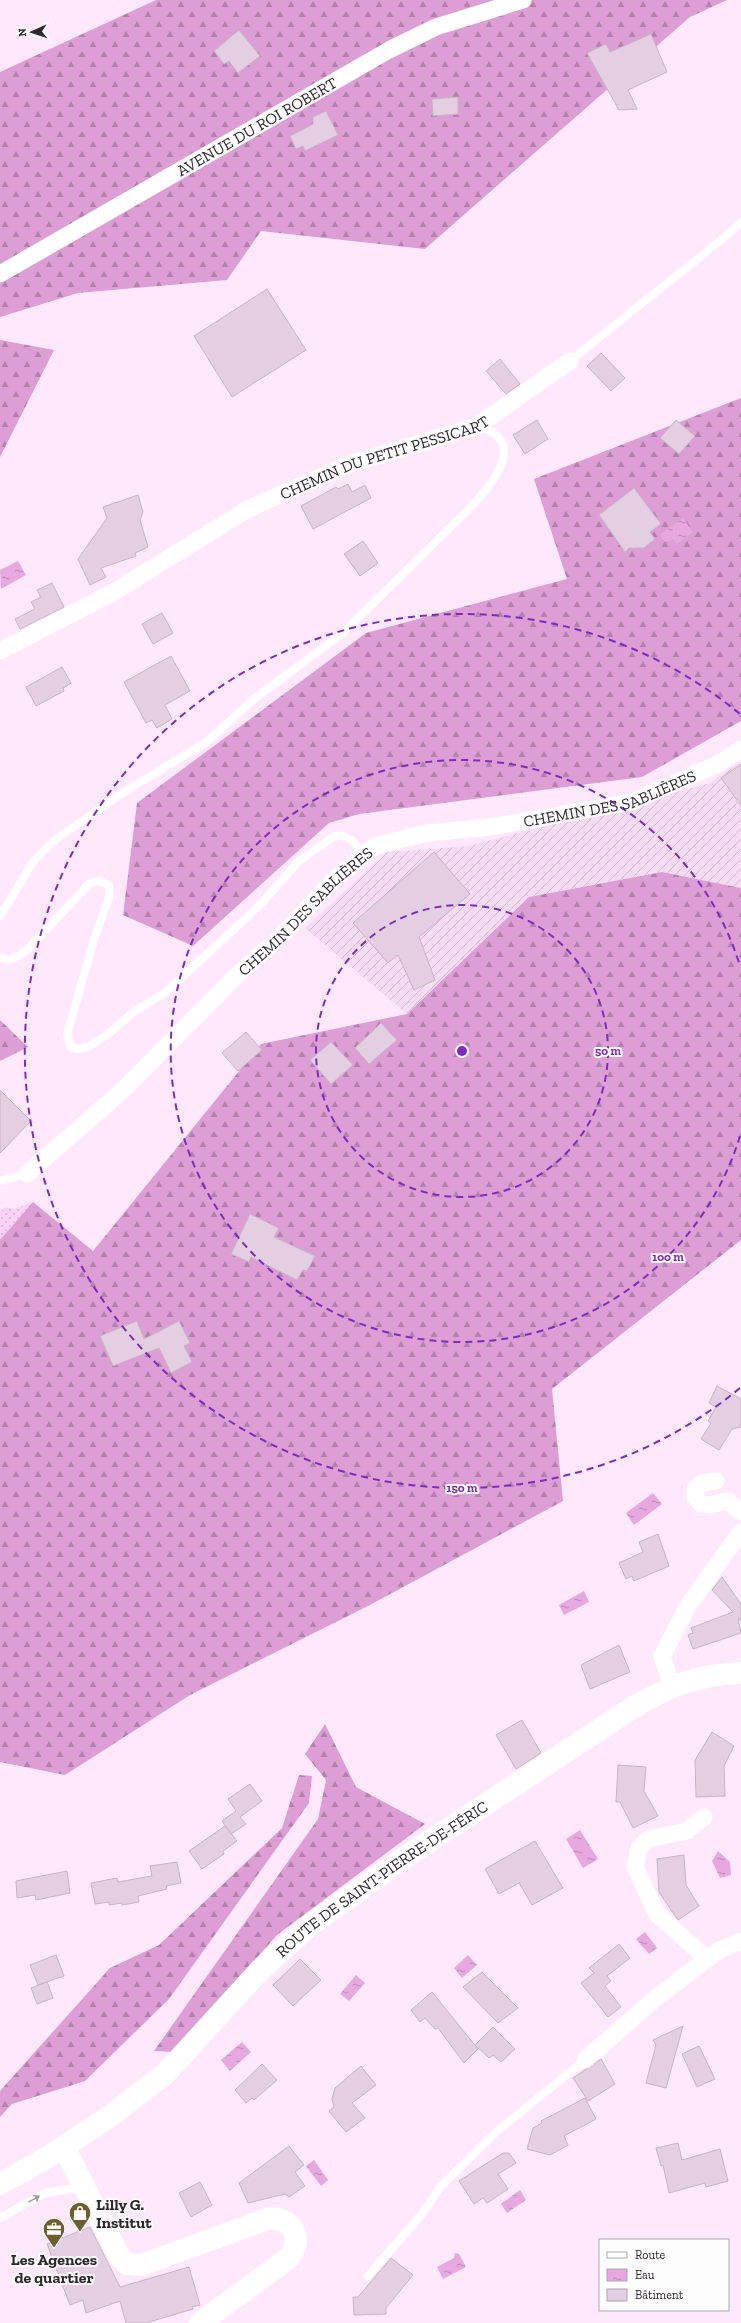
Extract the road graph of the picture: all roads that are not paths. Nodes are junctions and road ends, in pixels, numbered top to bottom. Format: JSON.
{"nodes":[{"id":1,"x":523,"y":0,"type":"edge"},
{"id":2,"x":741,"y":222,"type":"edge"},
{"id":3,"x":0,"y":274,"type":"edge"},
{"id":4,"x":570,"y":361,"type":"joint"},
{"id":5,"x":477,"y":426,"type":"junction"},
{"id":6,"x":0,"y":651,"type":"edge"},
{"id":7,"x":741,"y":749,"type":"edge"},
{"id":8,"x":364,"y":856,"type":"junction"},
{"id":9,"x":0,"y":917,"type":"edge"},
{"id":10,"x":0,"y":957,"type":"edge"},
{"id":11,"x":27,"y":1174,"type":"joint"},
{"id":12,"x":0,"y":1181,"type":"edge"},
{"id":13,"x":716,"y":1481,"type":"dead end"},
{"id":14,"x":741,"y":1512,"type":"edge"},
{"id":15,"x":741,"y":1532,"type":"edge"},
{"id":16,"x":741,"y":1673,"type":"edge"},
{"id":17,"x":672,"y":1686,"type":"junction"},
{"id":18,"x":704,"y":1817,"type":"dead end"},
{"id":19,"x":741,"y":1941,"type":"edge"},
{"id":20,"x":708,"y":1959,"type":"junction"},
{"id":21,"x":585,"y":2060,"type":"joint"},
{"id":22,"x":64,"y":2147,"type":"junction"},
{"id":23,"x":0,"y":2184,"type":"edge"},
{"id":24,"x":85,"y":2186,"type":"junction"},
{"id":25,"x":0,"y":2218,"type":"edge"},
{"id":26,"x":368,"y":2276,"type":"dead end"},
{"id":27,"x":200,"y":2323,"type":"edge"}],
"edges":[{"from":1,"to":3,"type":"street","name":"AVENUE DU ROI ROBERT"},
{"from":2,"to":4,"type":"lane","name":"CHEMIN DU PETIT PESSICART"},
{"from":4,"to":5,"type":"street","name":"CHEMIN DU PETIT PESSICART"},
{"from":5,"to":6,"type":"street","name":"CHEMIN DU PETIT PESSICART"},
{"from":5,"to":9,"type":"lane"},
{"from":7,"to":8,"type":"street","name":"CHEMIN DES SABLIÈRES"},
{"from":8,"to":10,"type":"lane"},
{"from":8,"to":11,"type":"street","name":"CHEMIN DES SABLIÈRES"},
{"from":11,"to":12,"type":"lane"},
{"from":13,"to":14,"type":"street"},
{"from":15,"to":17,"type":"street"},
{"from":16,"to":17,"type":"street","name":"ROUTE DE SAINT-PIERRE-DE-FÉRIC"},
{"from":17,"to":22,"type":"street","name":"ROUTE DE SAINT-PIERRE-DE-FÉRIC"},
{"from":18,"to":20,"type":"street"},
{"from":19,"to":20,"type":"street"},
{"from":20,"to":21,"type":"street"},
{"from":21,"to":26,"type":"lane"},
{"from":22,"to":23,"type":"street","name":"ROUTE DE SAINT-PIERRE-DE-FÉRIC"},
{"from":22,"to":24,"type":"street"},
{"from":25,"to":24,"type":"lane","one_way":true},
{"from":24,"to":27,"type":"street"}]}
